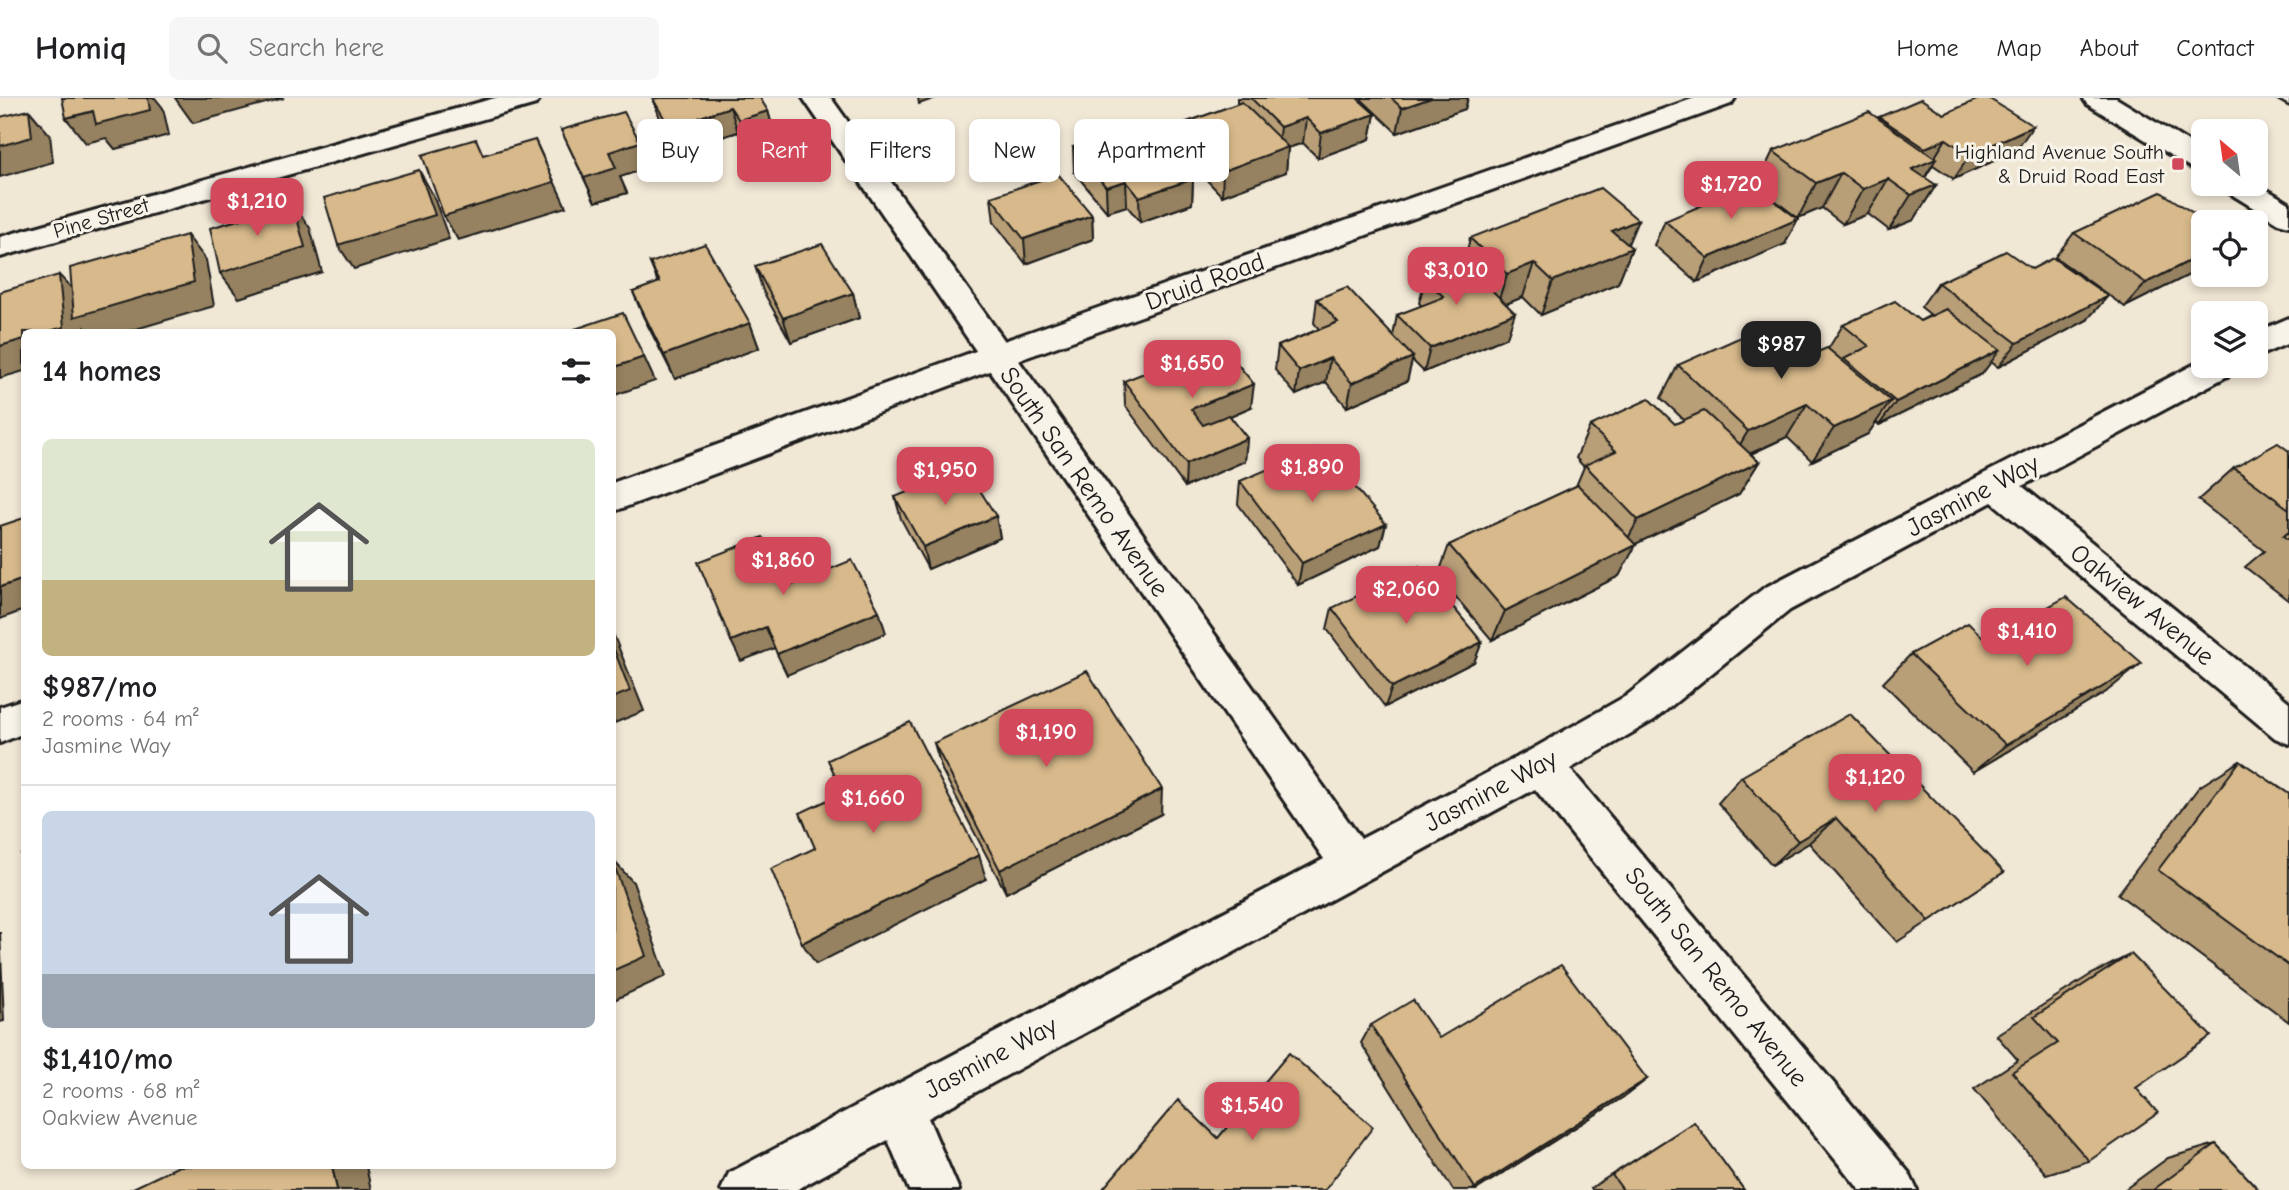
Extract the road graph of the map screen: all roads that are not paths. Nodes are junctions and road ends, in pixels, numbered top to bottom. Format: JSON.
{"nodes":[{"id":1,"x":526,"y":98,"type":"edge"},
{"id":2,"x":817,"y":98,"type":"edge"},
{"id":3,"x":1721,"y":98,"type":"edge"},
{"id":4,"x":2097,"y":98,"type":"edge"},
{"id":5,"x":2284,"y":98,"type":"edge"},
{"id":6,"x":2289,"y":101,"type":"edge"},
{"id":7,"x":2191,"y":156,"type":"edge"},
{"id":8,"x":2256,"y":196,"type":"edge"},
{"id":9,"x":2289,"y":216,"type":"edge"},
{"id":10,"x":0,"y":247,"type":"edge"},
{"id":11,"x":2289,"y":329,"type":"edge"},
{"id":12,"x":2268,"y":340,"type":"edge"},
{"id":13,"x":996,"y":356,"type":"junction"},
{"id":14,"x":2196,"y":378,"type":"edge"},
{"id":15,"x":1995,"y":484,"type":"junction"},
{"id":16,"x":616,"y":497,"type":"edge"},
{"id":17,"x":21,"y":717,"type":"edge"},
{"id":18,"x":0,"y":725,"type":"edge"},
{"id":19,"x":2289,"y":726,"type":"edge"},
{"id":20,"x":1541,"y":765,"type":"junction"},
{"id":21,"x":1353,"y":864,"type":"junction"},
{"id":22,"x":899,"y":1108,"type":"junction"},
{"id":23,"x":746,"y":1190,"type":"edge"},
{"id":24,"x":934,"y":1190,"type":"edge"},
{"id":25,"x":1892,"y":1190,"type":"edge"}],
"edges":[{"from":1,"to":10,"type":"street","name":"Pine Street"},
{"from":2,"to":13,"type":"street","name":"South San Remo Avenue"},
{"from":3,"to":13,"type":"street","name":"Druid Road"},
{"from":4,"to":7,"type":"street"},
{"from":5,"to":6,"type":"lane"},
{"from":8,"to":9,"type":"street"},
{"from":11,"to":12,"type":"street"},
{"from":13,"to":16,"type":"street","name":"Druid Road"},
{"from":13,"to":21,"type":"street","name":"South San Remo Avenue"},
{"from":14,"to":15,"type":"street","name":"Jasmine Way"},
{"from":15,"to":19,"type":"street","name":"Oakview Avenue"},
{"from":15,"to":20,"type":"street","name":"Jasmine Way"},
{"from":17,"to":18,"type":"street"},
{"from":20,"to":21,"type":"street","name":"Jasmine Way"},
{"from":20,"to":25,"type":"street","name":"South San Remo Avenue"},
{"from":21,"to":22,"type":"street","name":"Jasmine Way"},
{"from":22,"to":23,"type":"street","name":"Jasmine Way"},
{"from":22,"to":24,"type":"street"}]}
